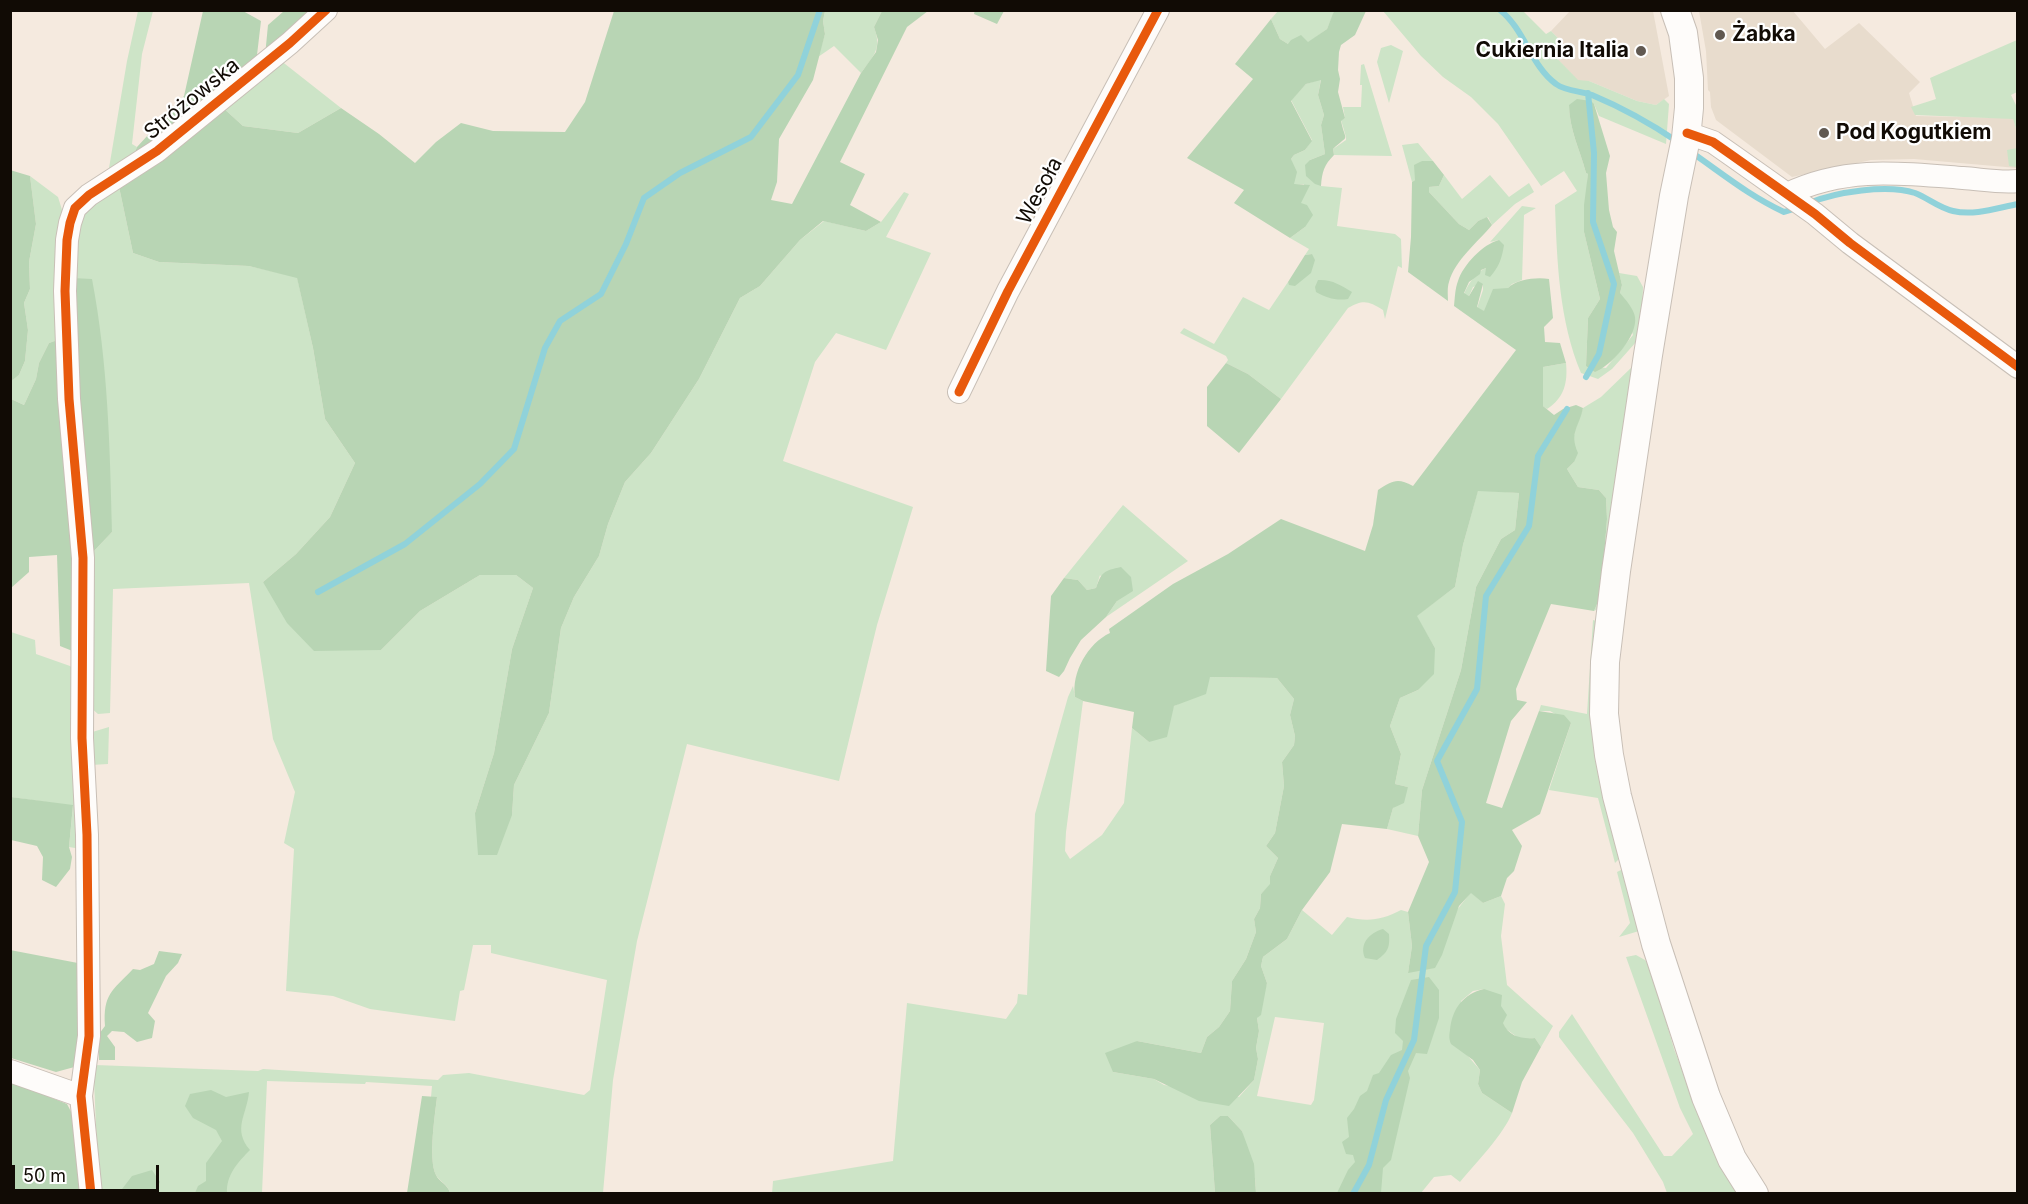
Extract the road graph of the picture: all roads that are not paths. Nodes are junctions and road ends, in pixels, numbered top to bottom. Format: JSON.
{"nodes":[{"id":1,"x":326,"y":10,"type":"edge"},
{"id":2,"x":1158,"y":10,"type":"edge"},
{"id":3,"x":1675,"y":10,"type":"edge"},
{"id":4,"x":1686,"y":135,"type":"junction"},
{"id":5,"x":2018,"y":181,"type":"edge"},
{"id":6,"x":1799,"y":203,"type":"junction"},
{"id":7,"x":2018,"y":367,"type":"edge"},
{"id":8,"x":959,"y":392,"type":"dead end"},
{"id":9,"x":10,"y":1071,"type":"edge"},
{"id":10,"x":81,"y":1096,"type":"junction"},
{"id":11,"x":91,"y":1194,"type":"edge"},
{"id":12,"x":1754,"y":1194,"type":"edge"}],
"edges":[{"from":1,"to":10,"type":"street","name":"Stróżowska"},
{"from":2,"to":8,"type":"street","name":"Wesoła"},
{"from":3,"to":4,"type":"main road"},
{"from":4,"to":6,"type":"street"},
{"from":4,"to":12,"type":"main road"},
{"from":5,"to":6,"type":"street"},
{"from":6,"to":7,"type":"street"},
{"from":9,"to":10,"type":"street"},
{"from":10,"to":11,"type":"street"}]}
